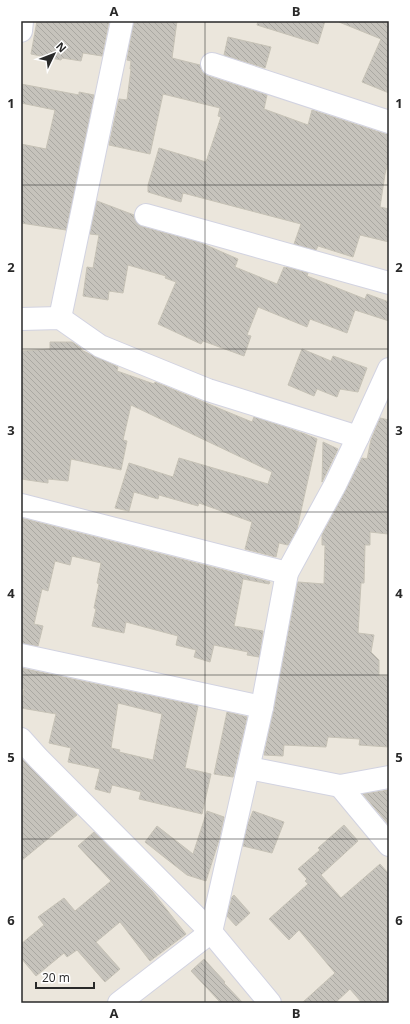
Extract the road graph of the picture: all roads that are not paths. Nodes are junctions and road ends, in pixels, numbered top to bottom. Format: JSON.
{"nodes":[{"id":1,"x":22,"y":21,"type":"edge"},
{"id":2,"x":122,"y":21,"type":"edge"},
{"id":3,"x":21,"y":31,"type":"edge"},
{"id":4,"x":212,"y":64,"type":"dead end"},
{"id":5,"x":389,"y":122,"type":"edge"},
{"id":6,"x":146,"y":215,"type":"dead end"},
{"id":7,"x":389,"y":283,"type":"edge"},
{"id":8,"x":60,"y":318,"type":"junction"},
{"id":9,"x":21,"y":319,"type":"edge"},
{"id":10,"x":389,"y":369,"type":"edge"},
{"id":11,"x":358,"y":437,"type":"junction"},
{"id":12,"x":21,"y":505,"type":"edge"},
{"id":13,"x":287,"y":573,"type":"junction"},
{"id":14,"x":21,"y":655,"type":"edge"},
{"id":15,"x":262,"y":708,"type":"junction"},
{"id":16,"x":21,"y":739,"type":"edge"},
{"id":17,"x":249,"y":768,"type":"junction"},
{"id":18,"x":389,"y":777,"type":"edge"},
{"id":19,"x":340,"y":786,"type":"junction"},
{"id":20,"x":389,"y":845,"type":"edge"},
{"id":21,"x":211,"y":932,"type":"junction"},
{"id":22,"x":119,"y":1003,"type":"edge"},
{"id":23,"x":270,"y":1003,"type":"edge"}],
"edges":[{"from":1,"to":3,"type":"street"},
{"from":2,"to":8,"type":"street"},
{"from":4,"to":5,"type":"street"},
{"from":6,"to":7,"type":"street"},
{"from":8,"to":9,"type":"street"},
{"from":8,"to":11,"type":"street"},
{"from":10,"to":11,"type":"street"},
{"from":11,"to":13,"type":"street"},
{"from":12,"to":13,"type":"street"},
{"from":13,"to":15,"type":"street"},
{"from":14,"to":15,"type":"street"},
{"from":15,"to":17,"type":"street"},
{"from":16,"to":21,"type":"street"},
{"from":17,"to":19,"type":"street"},
{"from":17,"to":21,"type":"street"},
{"from":18,"to":19,"type":"street"},
{"from":19,"to":20,"type":"street"},
{"from":21,"to":22,"type":"street"},
{"from":21,"to":23,"type":"street"}]}
